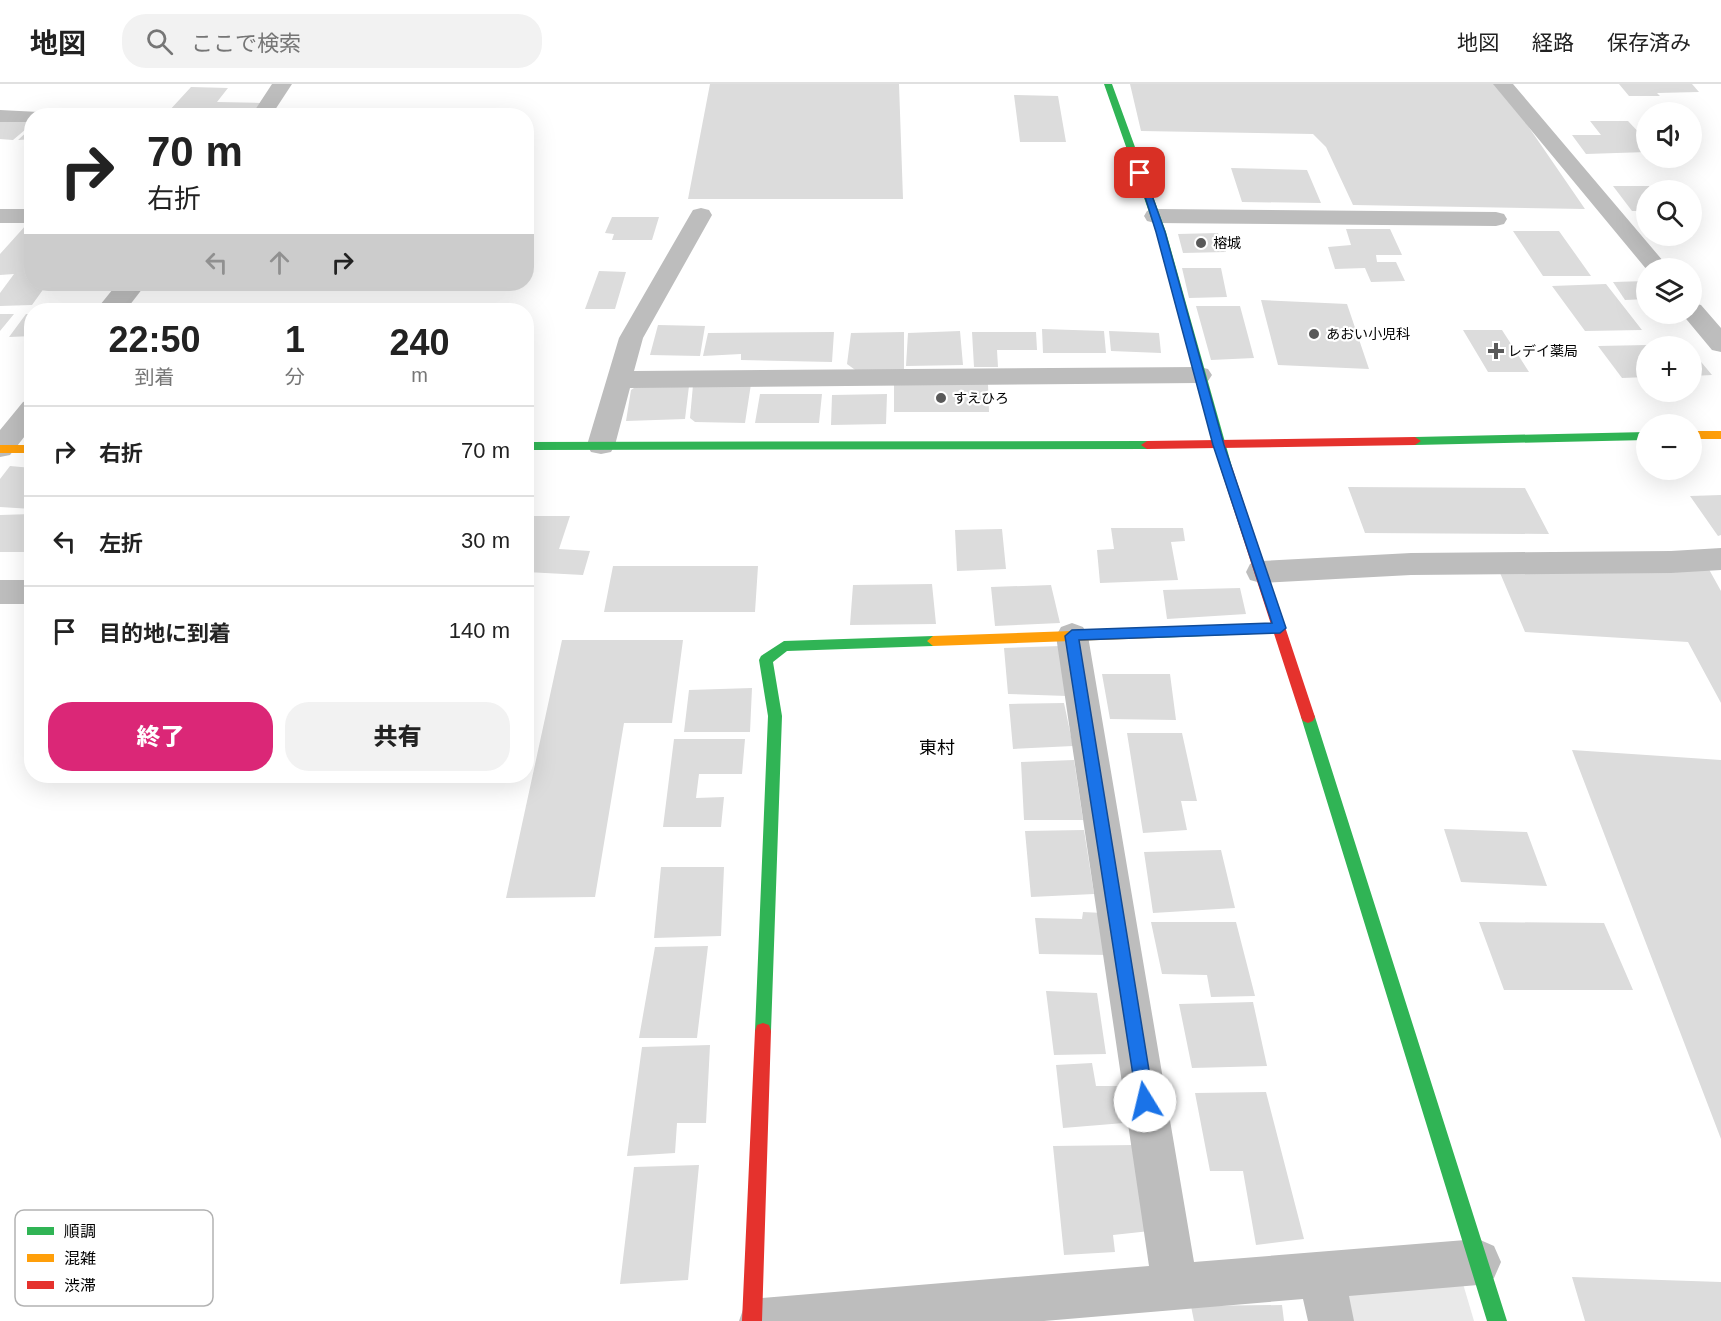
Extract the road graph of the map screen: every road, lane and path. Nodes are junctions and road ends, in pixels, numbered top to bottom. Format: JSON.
{"nodes":[{"id":1,"x":282,"y":84,"type":"edge"},
{"id":2,"x":1108,"y":84,"type":"edge"},
{"id":3,"x":1503,"y":84,"type":"edge"},
{"id":4,"x":266,"y":108,"type":"edge"},
{"id":5,"x":0,"y":116,"type":"edge"},
{"id":6,"x":24,"y":116,"type":"edge"},
{"id":7,"x":701,"y":215,"type":"dead end"},
{"id":8,"x":0,"y":216,"type":"edge"},
{"id":9,"x":24,"y":216,"type":"edge"},
{"id":10,"x":1155,"y":216,"type":"junction"},
{"id":11,"x":1496,"y":219,"type":"dead end"},
{"id":12,"x":1650,"y":258,"type":"edge"},
{"id":13,"x":123,"y":291,"type":"edge"},
{"id":14,"x":114,"y":303,"type":"edge"},
{"id":15,"x":1702,"y":322,"type":"edge"},
{"id":16,"x":1721,"y":345,"type":"edge"},
{"id":17,"x":1199,"y":375,"type":"junction"},
{"id":18,"x":620,"y":380,"type":"junction"},
{"id":19,"x":24,"y":418,"type":"edge"},
{"id":20,"x":1702,"y":435,"type":"edge"},
{"id":21,"x":1721,"y":435,"type":"edge"},
{"id":22,"x":1636,"y":436,"type":"edge"},
{"id":23,"x":601,"y":445,"type":"junction"},
{"id":24,"x":1218,"y":445,"type":"junction"},
{"id":25,"x":534,"y":446,"type":"edge"},
{"id":26,"x":0,"y":448,"type":"edge"},
{"id":27,"x":24,"y":449,"type":"edge"},
{"id":28,"x":1721,"y":559,"type":"edge"},
{"id":29,"x":1261,"y":572,"type":"junction"},
{"id":30,"x":0,"y":592,"type":"edge"},
{"id":31,"x":24,"y":592,"type":"edge"},
{"id":32,"x":1280,"y":628,"type":"junction"},
{"id":33,"x":1072,"y":636,"type":"junction"},
{"id":34,"x":1478,"y":1262,"type":"junction"},
{"id":35,"x":1322,"y":1276,"type":"junction"},
{"id":36,"x":1174,"y":1288,"type":"junction"},
{"id":37,"x":752,"y":1321,"type":"edge"},
{"id":38,"x":762,"y":1321,"type":"edge"},
{"id":39,"x":1331,"y":1321,"type":"edge"},
{"id":40,"x":1497,"y":1321,"type":"edge"}],
"edges":[{"from":1,"to":4,"type":"street"},
{"from":2,"to":10,"type":"street"},
{"from":3,"to":12,"type":"street"},
{"from":5,"to":6,"type":"street"},
{"from":7,"to":18,"type":"street"},
{"from":8,"to":9,"type":"street"},
{"from":10,"to":11,"type":"street"},
{"from":10,"to":17,"type":"street"},
{"from":13,"to":14,"type":"street"},
{"from":15,"to":16,"type":"street"},
{"from":17,"to":18,"type":"street"},
{"from":17,"to":24,"type":"street"},
{"from":18,"to":23,"type":"street"},
{"from":19,"to":26,"type":"street"},
{"from":20,"to":21,"type":"street"},
{"from":22,"to":24,"type":"street"},
{"from":23,"to":24,"type":"street"},
{"from":23,"to":25,"type":"street"},
{"from":24,"to":29,"type":"street"},
{"from":26,"to":27,"type":"street"},
{"from":28,"to":29,"type":"street"},
{"from":29,"to":32,"type":"street"},
{"from":30,"to":31,"type":"street"},
{"from":32,"to":33,"type":"street"},
{"from":32,"to":34,"type":"street"},
{"from":33,"to":36,"type":"street"},
{"from":33,"to":37,"type":"street"},
{"from":34,"to":35,"type":"street"},
{"from":34,"to":40,"type":"street"},
{"from":35,"to":36,"type":"street"},
{"from":35,"to":39,"type":"street"},
{"from":36,"to":38,"type":"street"}]}
